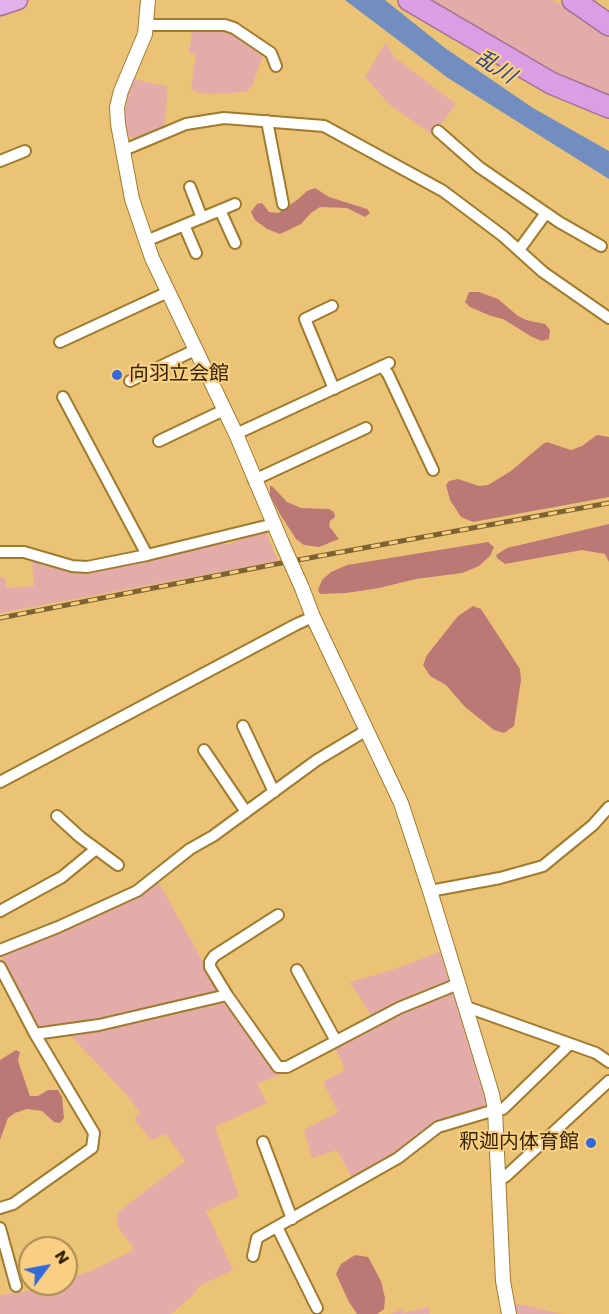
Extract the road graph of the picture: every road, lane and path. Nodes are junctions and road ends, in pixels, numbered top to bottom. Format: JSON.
{"nodes":[{"id":1,"x":18,"y":0,"type":"edge"},
{"id":2,"x":147,"y":0,"type":"edge"},
{"id":3,"x":409,"y":0,"type":"edge"},
{"id":4,"x":573,"y":0,"type":"edge"},
{"id":5,"x":0,"y":6,"type":"edge"},
{"id":6,"x":146,"y":25,"type":"junction"},
{"id":7,"x":609,"y":25,"type":"edge"},
{"id":8,"x":276,"y":66,"type":"dead end"},
{"id":9,"x":609,"y":107,"type":"edge"},
{"id":10,"x":267,"y":121,"type":"junction"},
{"id":11,"x":438,"y":131,"type":"dead end"},
{"id":12,"x":124,"y":150,"type":"junction"},
{"id":13,"x":25,"y":151,"type":"dead end"},
{"id":14,"x":0,"y":161,"type":"edge"},
{"id":15,"x":190,"y":187,"type":"dead end"},
{"id":16,"x":234,"y":204,"type":"dead end"},
{"id":17,"x":283,"y":204,"type":"dead end"},
{"id":18,"x":220,"y":210,"type":"junction"},
{"id":19,"x":546,"y":213,"type":"junction"},
{"id":20,"x":202,"y":218,"type":"junction"},
{"id":21,"x":184,"y":225,"type":"junction"},
{"id":22,"x":146,"y":241,"type":"junction"},
{"id":23,"x":235,"y":243,"type":"dead end"},
{"id":24,"x":601,"y":246,"type":"dead end"},
{"id":25,"x":519,"y":250,"type":"junction"},
{"id":26,"x":196,"y":253,"type":"dead end"},
{"id":27,"x":168,"y":292,"type":"junction"},
{"id":28,"x":332,"y":306,"type":"dead end"},
{"id":29,"x":608,"y":315,"type":"edge"},
{"id":30,"x":60,"y":342,"type":"dead end"},
{"id":31,"x":195,"y":350,"type":"junction"},
{"id":32,"x":130,"y":381,"type":"dead end"},
{"id":33,"x":334,"y":388,"type":"junction"},
{"id":34,"x":63,"y":397,"type":"dead end"},
{"id":35,"x":224,"y":410,"type":"junction"},
{"id":36,"x":366,"y":428,"type":"dead end"},
{"id":37,"x":236,"y":435,"type":"junction"},
{"id":38,"x":159,"y":441,"type":"dead end"},
{"id":39,"x":433,"y":470,"type":"dead end"},
{"id":40,"x":254,"y":480,"type":"junction"},
{"id":41,"x":274,"y":524,"type":"junction"},
{"id":42,"x":0,"y":552,"type":"edge"},
{"id":43,"x":147,"y":555,"type":"junction"},
{"id":44,"x":313,"y":617,"type":"junction"},
{"id":45,"x":243,"y":726,"type":"dead end"},
{"id":46,"x":367,"y":730,"type":"junction"},
{"id":47,"x":204,"y":750,"type":"dead end"},
{"id":48,"x":0,"y":783,"type":"edge"},
{"id":49,"x":274,"y":792,"type":"junction"},
{"id":50,"x":609,"y":807,"type":"edge"},
{"id":51,"x":246,"y":812,"type":"junction"},
{"id":52,"x":57,"y":816,"type":"dead end"},
{"id":53,"x":96,"y":849,"type":"junction"},
{"id":54,"x":118,"y":865,"type":"dead end"},
{"id":55,"x":430,"y":891,"type":"junction"},
{"id":56,"x":0,"y":910,"type":"edge"},
{"id":57,"x":278,"y":915,"type":"dead end"},
{"id":58,"x":0,"y":950,"type":"edge"},
{"id":59,"x":0,"y":968,"type":"edge"},
{"id":60,"x":297,"y":970,"type":"dead end"},
{"id":61,"x":458,"y":984,"type":"junction"},
{"id":62,"x":227,"y":995,"type":"junction"},
{"id":63,"x":464,"y":1006,"type":"junction"},
{"id":64,"x":35,"y":1034,"type":"junction"},
{"id":65,"x":336,"y":1041,"type":"junction"},
{"id":66,"x":570,"y":1044,"type":"junction"},
{"id":67,"x":609,"y":1062,"type":"edge"},
{"id":68,"x":609,"y":1081,"type":"edge"},
{"id":69,"x":495,"y":1110,"type":"junction"},
{"id":70,"x":263,"y":1142,"type":"dead end"},
{"id":71,"x":498,"y":1180,"type":"junction"},
{"id":72,"x":0,"y":1208,"type":"edge"},
{"id":73,"x":292,"y":1219,"type":"junction"},
{"id":74,"x":277,"y":1227,"type":"junction"},
{"id":75,"x":0,"y":1228,"type":"edge"},
{"id":76,"x":253,"y":1256,"type":"dead end"},
{"id":77,"x":16,"y":1286,"type":"dead end"},
{"id":78,"x":317,"y":1308,"type":"dead end"},
{"id":79,"x":509,"y":1314,"type":"edge"}],
"edges":[{"from":1,"to":5,"type":"highway"},
{"from":2,"to":6,"type":"street"},
{"from":3,"to":9,"type":"highway"},
{"from":4,"to":7,"type":"highway"},
{"from":6,"to":8,"type":"street"},
{"from":6,"to":12,"type":"street"},
{"from":10,"to":12,"type":"street"},
{"from":10,"to":17,"type":"street"},
{"from":10,"to":25,"type":"street"},
{"from":11,"to":19,"type":"street"},
{"from":12,"to":22,"type":"street"},
{"from":13,"to":14,"type":"street"},
{"from":15,"to":20,"type":"street"},
{"from":16,"to":18,"type":"street"},
{"from":18,"to":20,"type":"street"},
{"from":18,"to":23,"type":"street"},
{"from":19,"to":24,"type":"street"},
{"from":19,"to":25,"type":"street"},
{"from":20,"to":21,"type":"street"},
{"from":21,"to":22,"type":"street"},
{"from":21,"to":26,"type":"street"},
{"from":22,"to":27,"type":"street"},
{"from":25,"to":29,"type":"street"},
{"from":27,"to":30,"type":"street"},
{"from":27,"to":31,"type":"street"},
{"from":28,"to":33,"type":"street"},
{"from":31,"to":32,"type":"street"},
{"from":31,"to":35,"type":"street"},
{"from":33,"to":37,"type":"street"},
{"from":33,"to":39,"type":"street"},
{"from":34,"to":43,"type":"street"},
{"from":35,"to":37,"type":"street"},
{"from":35,"to":38,"type":"street"},
{"from":36,"to":40,"type":"street"},
{"from":37,"to":40,"type":"street"},
{"from":40,"to":41,"type":"street"},
{"from":41,"to":43,"type":"street"},
{"from":41,"to":44,"type":"street","bridge":true},
{"from":42,"to":43,"type":"street"},
{"from":44,"to":46,"type":"street"},
{"from":44,"to":48,"type":"street"},
{"from":45,"to":49,"type":"street"},
{"from":46,"to":49,"type":"street"},
{"from":46,"to":55,"type":"street"},
{"from":47,"to":51,"type":"street"},
{"from":49,"to":51,"type":"street"},
{"from":50,"to":55,"type":"street"},
{"from":51,"to":58,"type":"street"},
{"from":52,"to":53,"type":"street"},
{"from":53,"to":54,"type":"street"},
{"from":53,"to":56,"type":"street"},
{"from":55,"to":61,"type":"street"},
{"from":57,"to":62,"type":"street"},
{"from":59,"to":64,"type":"street"},
{"from":60,"to":65,"type":"street"},
{"from":61,"to":63,"type":"street"},
{"from":61,"to":65,"type":"street"},
{"from":62,"to":64,"type":"street"},
{"from":62,"to":65,"type":"street"},
{"from":63,"to":66,"type":"street"},
{"from":63,"to":69,"type":"street"},
{"from":64,"to":72,"type":"street"},
{"from":66,"to":67,"type":"street"},
{"from":66,"to":69,"type":"street"},
{"from":68,"to":71,"type":"street"},
{"from":69,"to":71,"type":"street"},
{"from":69,"to":73,"type":"street"},
{"from":70,"to":73,"type":"street"},
{"from":71,"to":79,"type":"street"},
{"from":73,"to":74,"type":"street"},
{"from":74,"to":76,"type":"street"},
{"from":74,"to":78,"type":"street"},
{"from":75,"to":77,"type":"street"}]}
